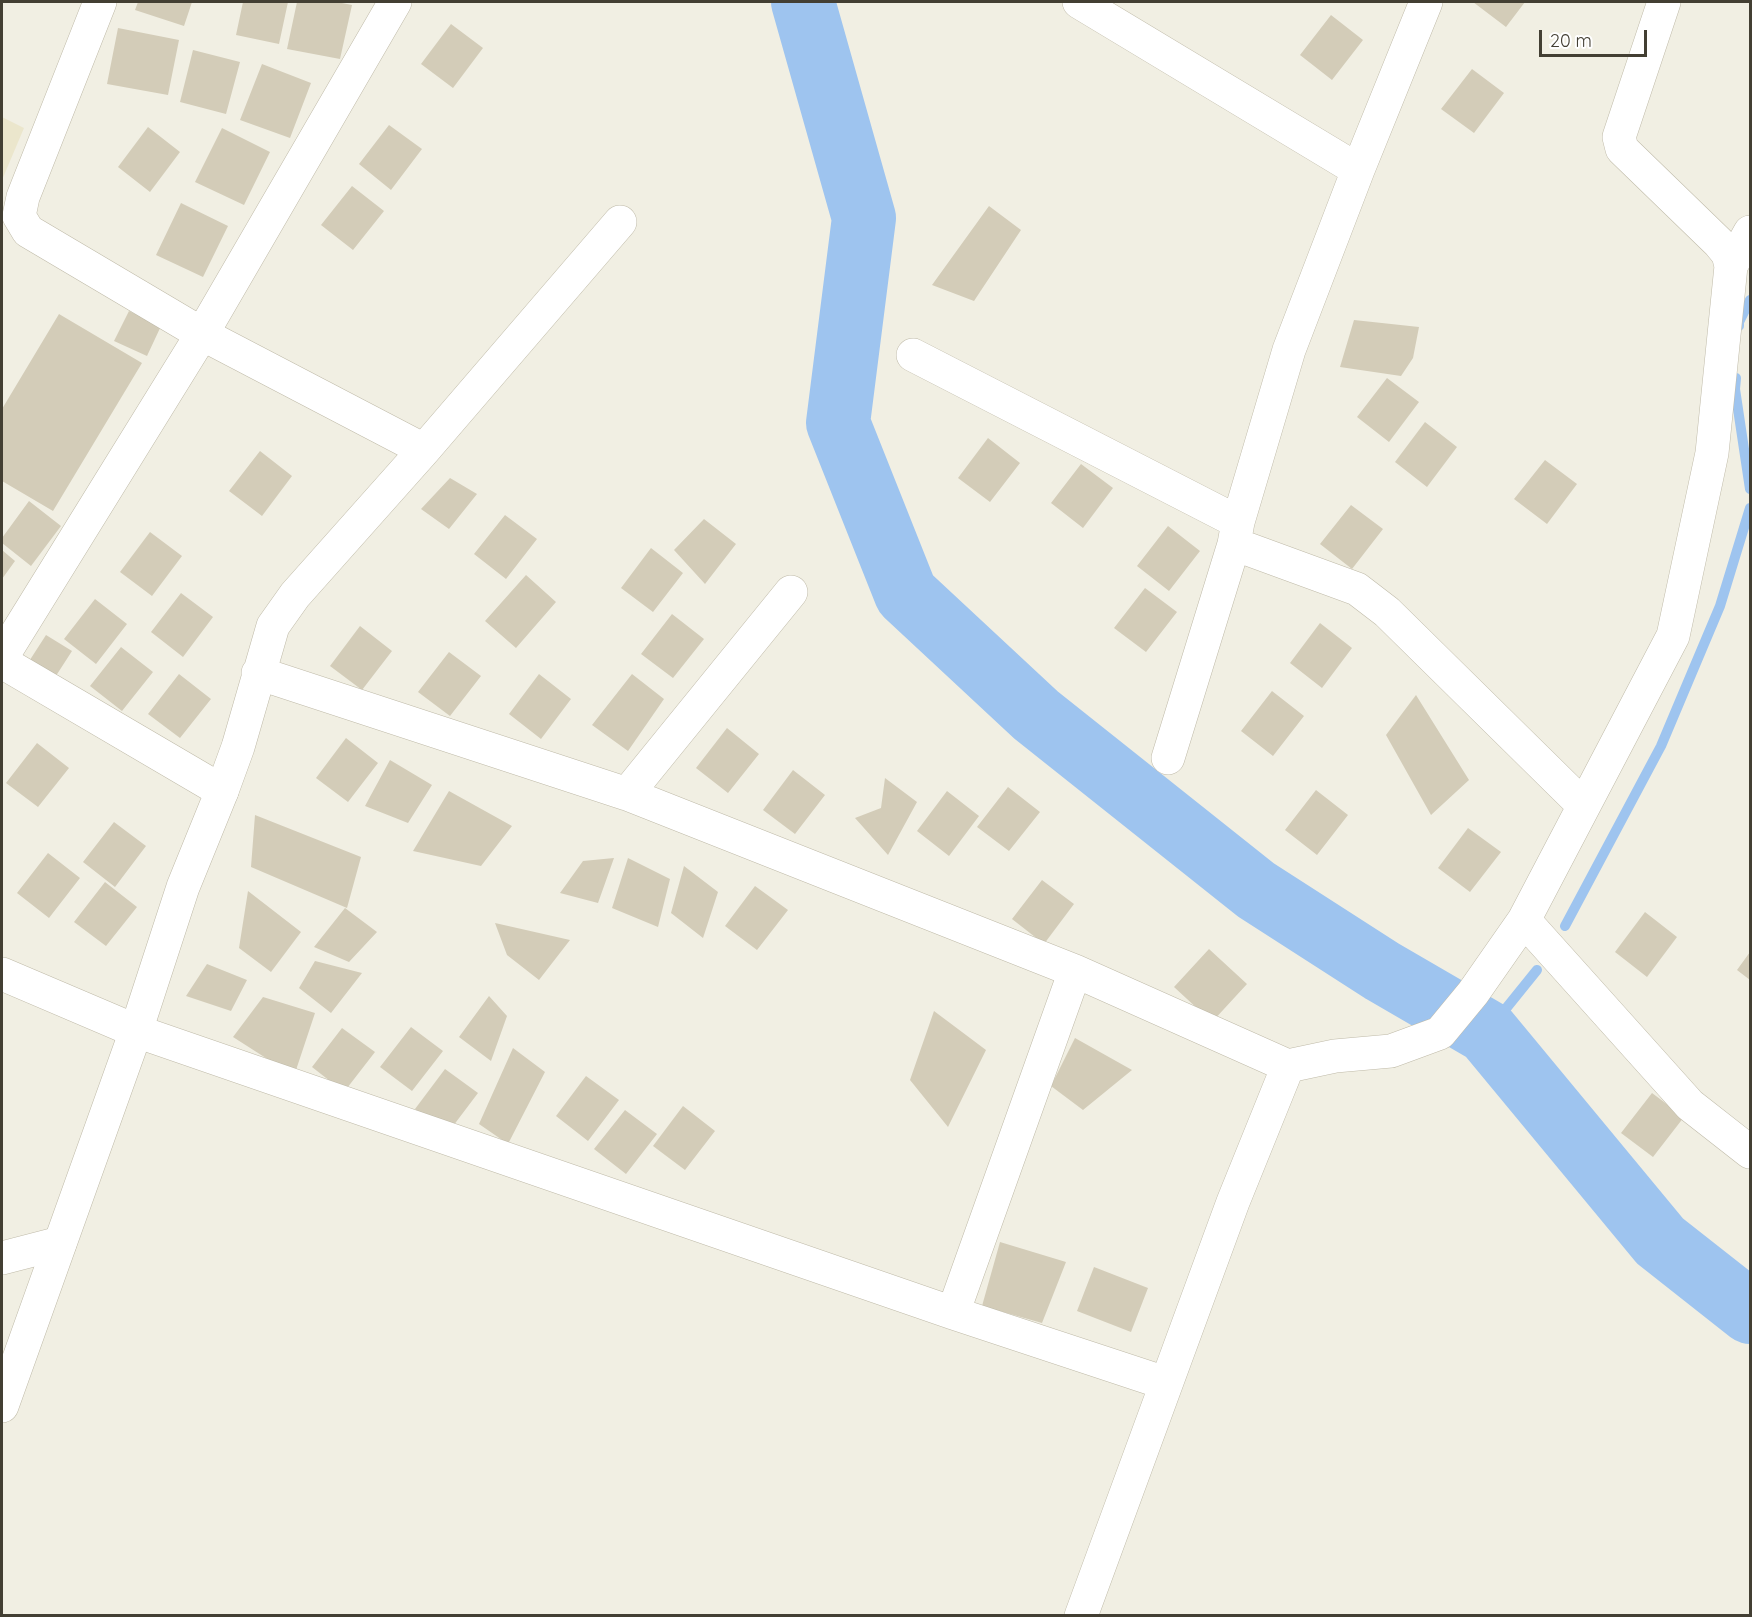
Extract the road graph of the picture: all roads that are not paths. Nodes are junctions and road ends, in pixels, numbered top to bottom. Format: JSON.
{"nodes":[{"id":1,"x":100,"y":2,"type":"edge"},
{"id":2,"x":395,"y":2,"type":"edge"},
{"id":3,"x":1079,"y":2,"type":"edge"},
{"id":4,"x":1426,"y":2,"type":"edge"},
{"id":5,"x":1664,"y":2,"type":"edge"},
{"id":6,"x":1358,"y":170,"type":"junction"},
{"id":7,"x":620,"y":222,"type":"dead end"},
{"id":8,"x":1750,"y":232,"type":"edge"},
{"id":9,"x":1731,"y":266,"type":"junction"},
{"id":10,"x":202,"y":334,"type":"junction"},
{"id":11,"x":913,"y":355,"type":"dead end"},
{"id":12,"x":424,"y":450,"type":"junction"},
{"id":13,"x":1236,"y":533,"type":"junction"},
{"id":14,"x":791,"y":592,"type":"dead end"},
{"id":15,"x":2,"y":660,"type":"edge"},
{"id":16,"x":258,"y":673,"type":"junction"},
{"id":17,"x":1168,"y":758,"type":"dead end"},
{"id":18,"x":222,"y":791,"type":"junction"},
{"id":19,"x":627,"y":794,"type":"junction"},
{"id":20,"x":1583,"y":805,"type":"junction"},
{"id":21,"x":1524,"y":920,"type":"junction"},
{"id":22,"x":1075,"y":971,"type":"junction"},
{"id":23,"x":2,"y":974,"type":"edge"},
{"id":24,"x":136,"y":1031,"type":"junction"},
{"id":25,"x":1288,"y":1066,"type":"junction"},
{"id":26,"x":1750,"y":1152,"type":"edge"},
{"id":27,"x":60,"y":1243,"type":"junction"},
{"id":28,"x":2,"y":1258,"type":"edge"},
{"id":29,"x":953,"y":1313,"type":"junction"},
{"id":30,"x":1166,"y":1383,"type":"junction"},
{"id":31,"x":2,"y":1406,"type":"edge"},
{"id":32,"x":1081,"y":1616,"type":"edge"}],
"edges":[{"from":1,"to":10,"type":"street"},
{"from":2,"to":10,"type":"street"},
{"from":3,"to":6,"type":"street"},
{"from":4,"to":6,"type":"street"},
{"from":5,"to":9,"type":"street"},
{"from":6,"to":13,"type":"street"},
{"from":7,"to":12,"type":"street"},
{"from":8,"to":9,"type":"street"},
{"from":9,"to":20,"type":"street"},
{"from":10,"to":12,"type":"street"},
{"from":10,"to":15,"type":"street"},
{"from":11,"to":13,"type":"street"},
{"from":12,"to":16,"type":"street"},
{"from":13,"to":17,"type":"street"},
{"from":13,"to":20,"type":"street"},
{"from":14,"to":19,"type":"street"},
{"from":15,"to":18,"type":"street"},
{"from":16,"to":18,"type":"street"},
{"from":16,"to":19,"type":"street"},
{"from":18,"to":24,"type":"street"},
{"from":19,"to":22,"type":"street"},
{"from":20,"to":21,"type":"street"},
{"from":21,"to":25,"type":"street"},
{"from":21,"to":26,"type":"street"},
{"from":22,"to":25,"type":"street"},
{"from":22,"to":29,"type":"street"},
{"from":23,"to":24,"type":"street"},
{"from":24,"to":27,"type":"street"},
{"from":24,"to":29,"type":"street"},
{"from":25,"to":30,"type":"street"},
{"from":27,"to":28,"type":"street"},
{"from":27,"to":31,"type":"street"},
{"from":29,"to":30,"type":"street"},
{"from":30,"to":32,"type":"street"}]}
